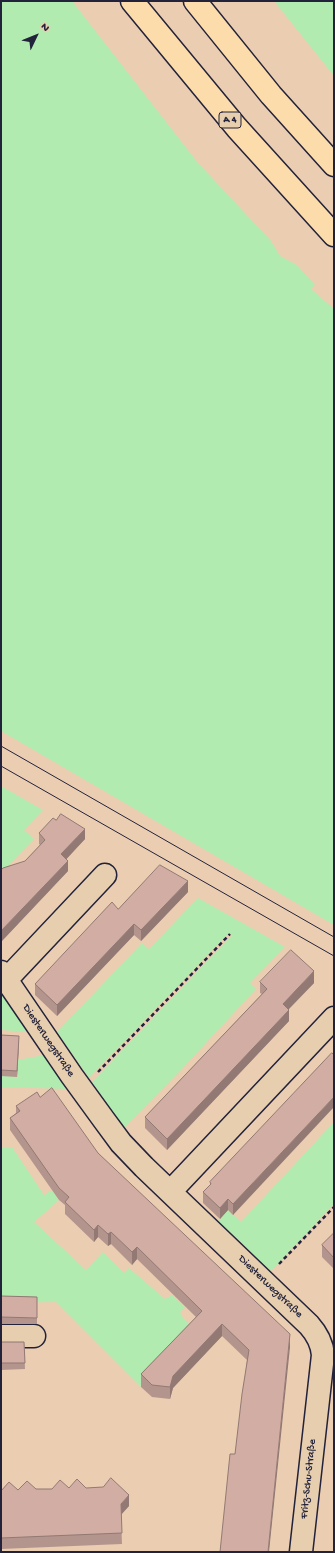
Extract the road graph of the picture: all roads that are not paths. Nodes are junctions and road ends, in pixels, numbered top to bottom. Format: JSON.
{"nodes":[{"id":1,"x":132,"y":1,"type":"edge"},
{"id":2,"x":195,"y":1,"type":"edge"},
{"id":3,"x":334,"y":165,"type":"edge"},
{"id":4,"x":334,"y":235,"type":"edge"},
{"id":5,"x":105,"y":875,"type":"dead end"},
{"id":6,"x":4,"y":976,"type":"edge"},
{"id":7,"x":334,"y":1018,"type":"edge"},
{"id":8,"x":170,"y":1192,"type":"junction"},
{"id":9,"x":1,"y":1336,"type":"edge"},
{"id":10,"x":34,"y":1336,"type":"dead end"},
{"id":11,"x":328,"y":1348,"type":"edge"},
{"id":12,"x":317,"y":1405,"type":"joint"},
{"id":13,"x":301,"y":1552,"type":"edge"}],
"edges":[{"from":1,"to":4,"type":"highway","number":"A 4"},
{"from":2,"to":3,"type":"highway"},
{"from":5,"to":6,"type":"street","name":"Diesterwegstraße"},
{"from":6,"to":8,"type":"street","name":"Diesterwegstraße"},
{"from":7,"to":8,"type":"street"},
{"from":8,"to":11,"type":"street","name":"Diesterwegstraße"},
{"from":9,"to":10,"type":"street"},
{"from":11,"to":12,"type":"street","name":"Diesterwegstraße"},
{"from":12,"to":13,"type":"street","name":"Fritz-Schu-Straße"}]}
